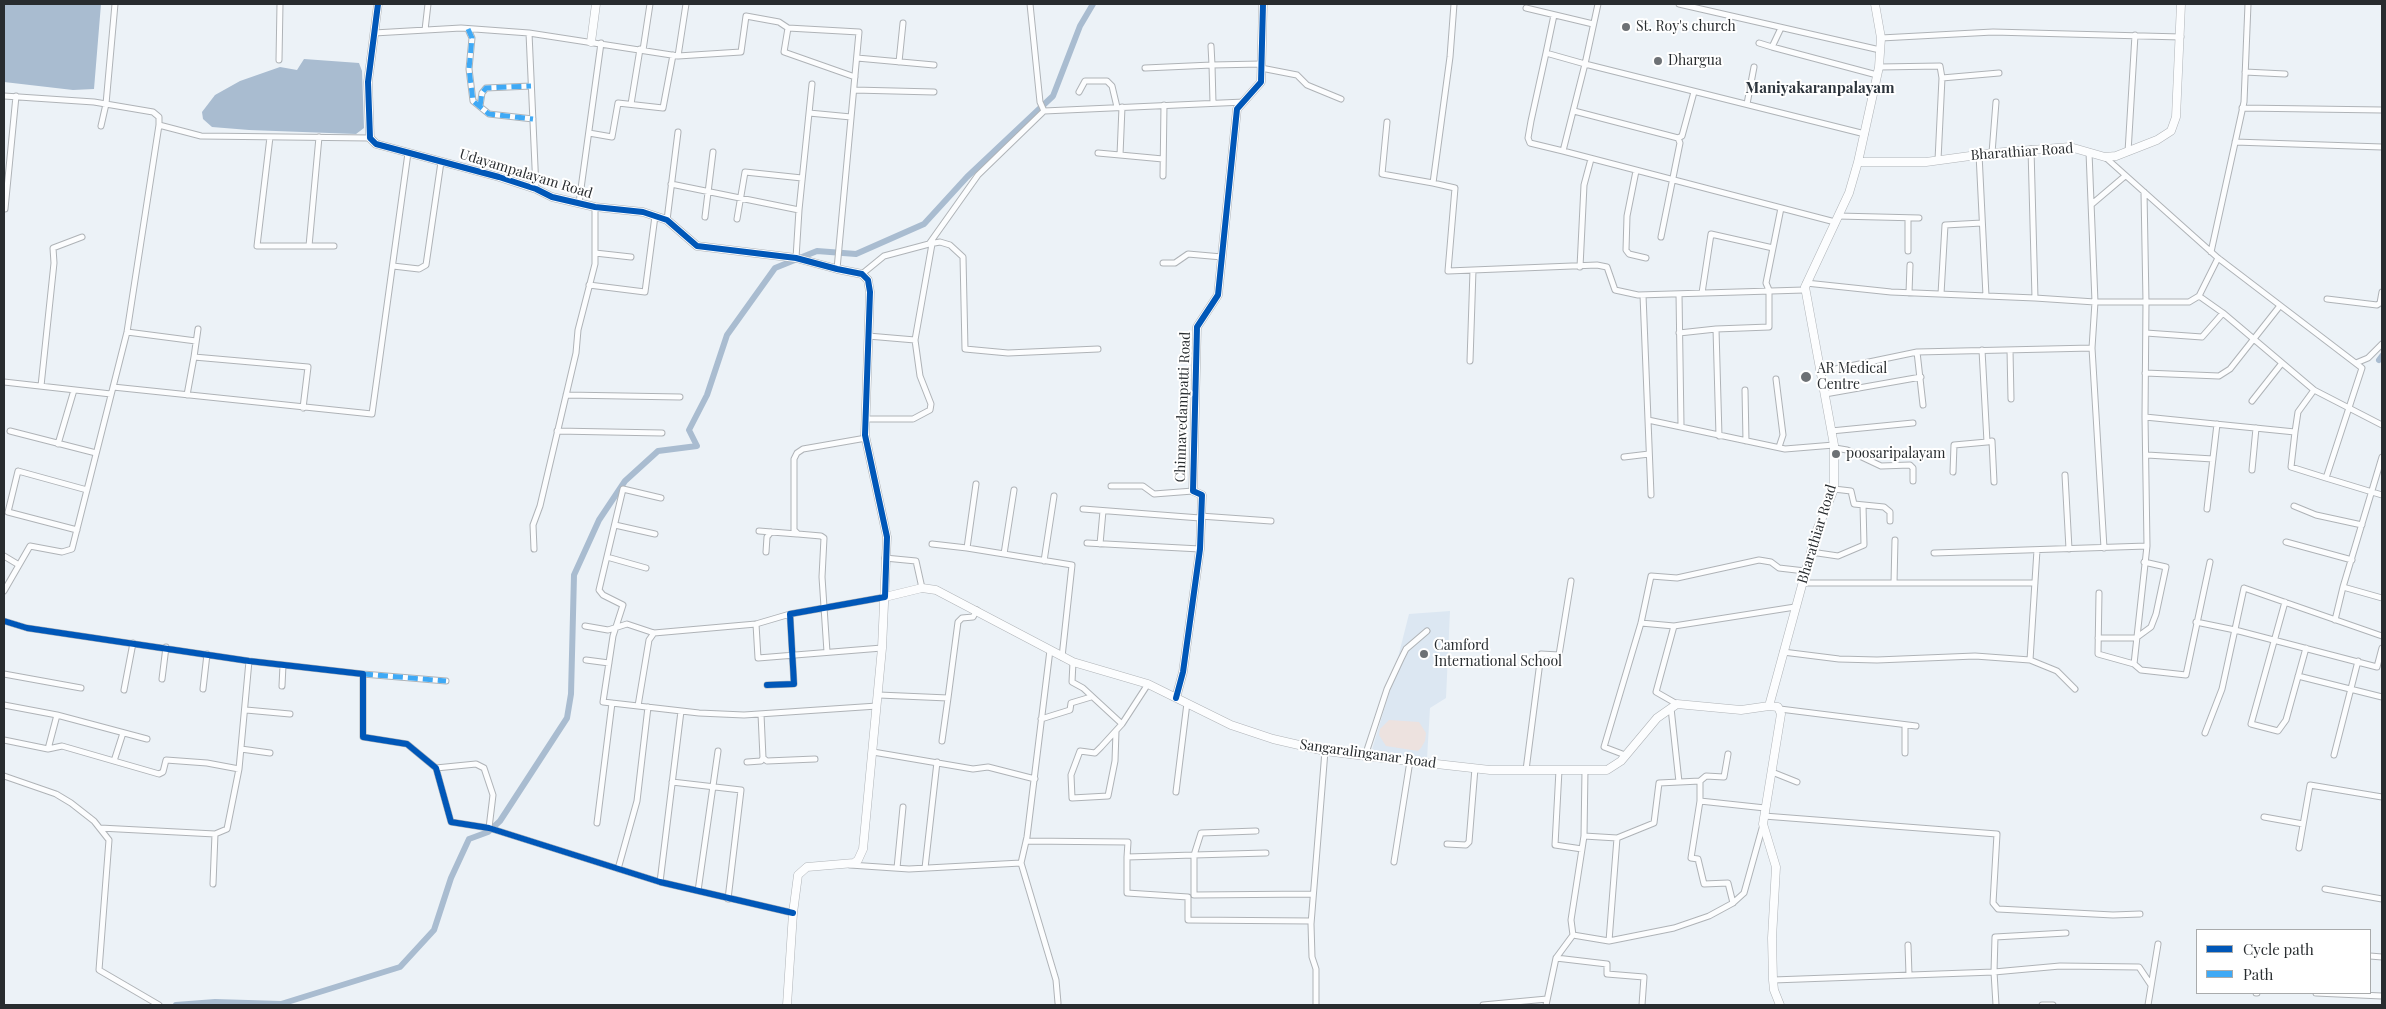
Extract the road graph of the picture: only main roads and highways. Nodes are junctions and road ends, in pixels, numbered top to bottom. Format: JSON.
{"nodes":[{"id":1,"x":378,"y":4,"type":"edge"},
{"id":2,"x":596,"y":4,"type":"edge"},
{"id":3,"x":1263,"y":4,"type":"edge"},
{"id":4,"x":1875,"y":4,"type":"edge"},
{"id":5,"x":2181,"y":4,"type":"edge"},
{"id":6,"x":591,"y":42,"type":"road end"},
{"id":7,"x":1858,"y":162,"type":"junction"},
{"id":8,"x":884,"y":597,"type":"junction"},
{"id":9,"x":1176,"y":698,"type":"junction"},
{"id":10,"x":1769,"y":706,"type":"junction"},
{"id":11,"x":787,"y":1005,"type":"edge"},
{"id":12,"x":1780,"y":1005,"type":"edge"}],
"edges":[{"from":1,"to":8,"type":"main road","name":"Udayampalayam Road"},
{"from":2,"to":6,"type":"main road"},
{"from":3,"to":9,"type":"main road","name":"Chinnavedampatti Road"},
{"from":4,"to":7,"type":"main road"},
{"from":5,"to":7,"type":"main road","name":"Bharathiar Road"},
{"from":7,"to":10,"type":"main road","name":"Bharathiar Road"},
{"from":8,"to":9,"type":"main road","name":"Sangaralinganar Road"},
{"from":8,"to":11,"type":"main road"},
{"from":9,"to":10,"type":"main road","name":"Sangaralinganar Road"},
{"from":10,"to":12,"type":"main road"}]}
